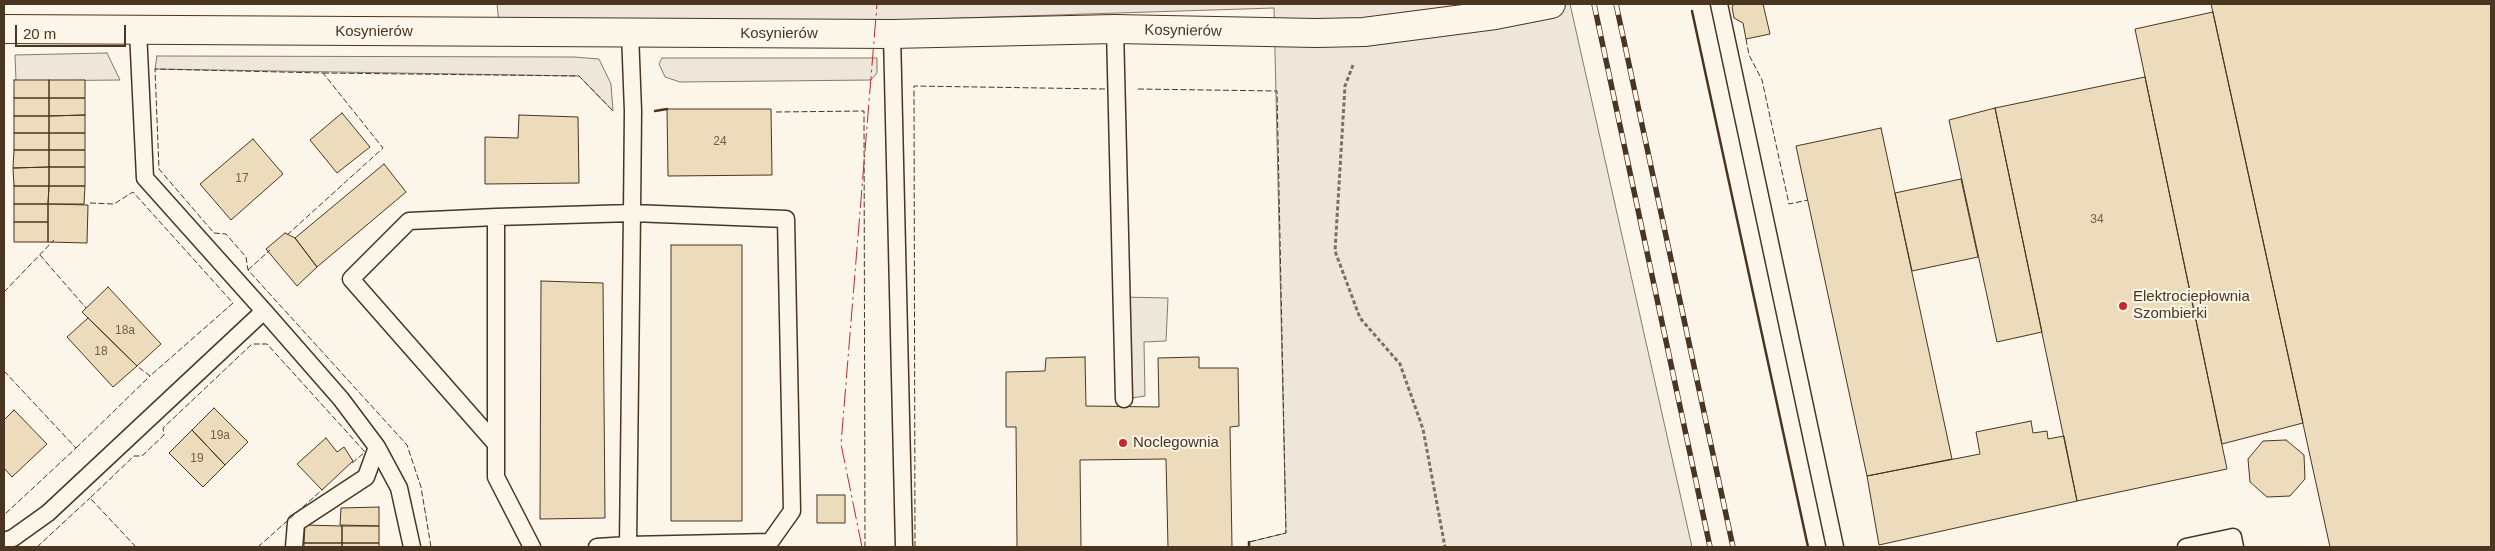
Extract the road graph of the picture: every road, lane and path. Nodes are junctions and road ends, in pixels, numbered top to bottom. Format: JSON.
{"nodes":[{"id":1,"x":1551,"y":4,"type":"edge"},
{"id":2,"x":1719,"y":4,"type":"edge"},
{"id":3,"x":4,"y":29,"type":"edge"},
{"id":4,"x":1115,"y":30,"type":"junction"},
{"id":5,"x":138,"y":31,"type":"junction"},
{"id":6,"x":1364,"y":32,"type":"junction"},
{"id":7,"x":630,"y":33,"type":"junction"},
{"id":8,"x":892,"y":34,"type":"junction"},
{"id":9,"x":632,"y":213,"type":"junction"},
{"id":10,"x":496,"y":217,"type":"junction"},
{"id":11,"x":264,"y":311,"type":"junction"},
{"id":12,"x":1124,"y":399,"type":"dead end"},
{"id":13,"x":496,"y":444,"type":"junction"},
{"id":14,"x":377,"y":447,"type":"junction"},
{"id":15,"x":4,"y":541,"type":"edge"},
{"id":16,"x":628,"y":545,"type":"junction"},
{"id":17,"x":294,"y":547,"type":"edge"},
{"id":18,"x":412,"y":547,"type":"edge"},
{"id":19,"x":532,"y":547,"type":"edge"},
{"id":20,"x":597,"y":547,"type":"edge"},
{"id":21,"x":904,"y":547,"type":"edge"},
{"id":22,"x":1445,"y":547,"type":"edge"},
{"id":23,"x":1835,"y":547,"type":"edge"},
{"id":24,"x":2186,"y":547,"type":"edge"},
{"id":25,"x":2235,"y":547,"type":"edge"}],
"edges":[{"from":1,"to":6,"type":"street","name":"Kosynierów"},
{"from":2,"to":23,"type":"lane"},
{"from":3,"to":5,"type":"street","name":"Kosynierów"},
{"from":4,"to":6,"type":"street","name":"Kosynierów"},
{"from":4,"to":8,"type":"street","name":"Kosynierów"},
{"from":4,"to":12,"type":"lane"},
{"from":5,"to":7,"type":"street","name":"Kosynierów"},
{"from":5,"to":11,"type":"lane"},
{"from":6,"to":22,"type":"path"},
{"from":7,"to":8,"type":"street","name":"Kosynierów"},
{"from":7,"to":9,"type":"lane"},
{"from":8,"to":21,"type":"lane"},
{"from":9,"to":10,"type":"lane"},
{"from":9,"to":16,"type":"lane"},
{"from":9,"to":16,"type":"lane"},
{"from":10,"to":13,"type":"lane"},
{"from":10,"to":13,"type":"lane"},
{"from":11,"to":14,"type":"lane"},
{"from":11,"to":15,"type":"lane"},
{"from":13,"to":19,"type":"lane"},
{"from":14,"to":17,"type":"lane"},
{"from":14,"to":18,"type":"lane"},
{"from":16,"to":20,"type":"lane"},
{"from":24,"to":25,"type":"lane"}]}
